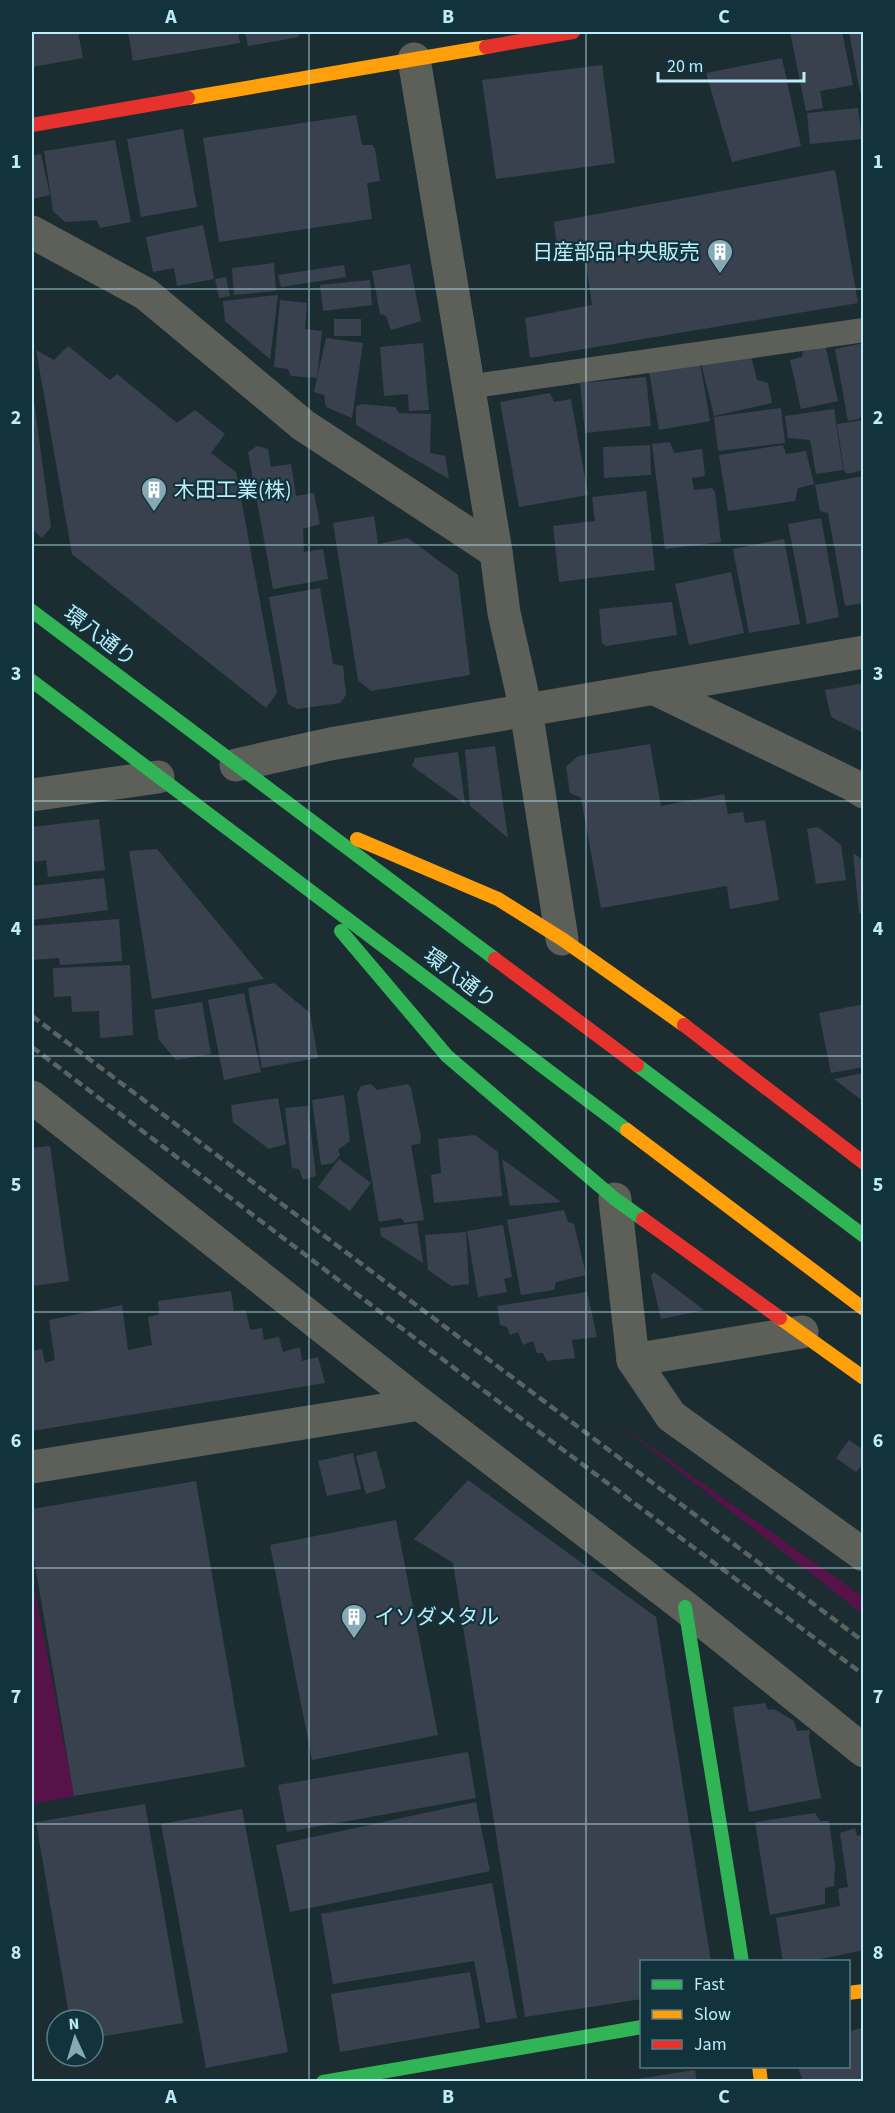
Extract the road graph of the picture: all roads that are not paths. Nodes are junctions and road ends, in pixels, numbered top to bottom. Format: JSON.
{"nodes":[{"id":1,"x":573,"y":32,"type":"edge"},
{"id":2,"x":414,"y":59,"type":"junction"},
{"id":3,"x":32,"y":125,"type":"edge"},
{"id":4,"x":32,"y":232,"type":"edge"},
{"id":5,"x":864,"y":330,"type":"edge"},
{"id":6,"x":467,"y":387,"type":"junction"},
{"id":7,"x":496,"y":552,"type":"junction"},
{"id":8,"x":32,"y":611,"type":"edge"},
{"id":9,"x":864,"y":652,"type":"edge"},
{"id":10,"x":32,"y":681,"type":"edge"},
{"id":11,"x":653,"y":688,"type":"junction"},
{"id":12,"x":526,"y":710,"type":"junction"},
{"id":13,"x":236,"y":765,"type":"junction"},
{"id":14,"x":158,"y":777,"type":"junction"},
{"id":15,"x":864,"y":792,"type":"edge"},
{"id":16,"x":32,"y":795,"type":"edge"},
{"id":17,"x":308,"y":819,"type":"junction"},
{"id":18,"x":298,"y":882,"type":"junction"},
{"id":19,"x":562,"y":939,"type":"junction"},
{"id":20,"x":32,"y":1098,"type":"edge"},
{"id":21,"x":864,"y":1163,"type":"edge"},
{"id":22,"x":615,"y":1199,"type":"junction"},
{"id":23,"x":864,"y":1236,"type":"edge"},
{"id":24,"x":864,"y":1309,"type":"edge"},
{"id":25,"x":802,"y":1332,"type":"junction"},
{"id":26,"x":633,"y":1360,"type":"junction"},
{"id":27,"x":864,"y":1378,"type":"edge"},
{"id":28,"x":420,"y":1404,"type":"junction"},
{"id":29,"x":32,"y":1467,"type":"edge"},
{"id":30,"x":864,"y":1555,"type":"edge"},
{"id":31,"x":685,"y":1606,"type":"junction"},
{"id":32,"x":864,"y":1751,"type":"edge"},
{"id":33,"x":742,"y":1960,"type":"edge"},
{"id":34,"x":640,"y":2027,"type":"edge"},
{"id":35,"x":323,"y":2082,"type":"edge"}],
"edges":[{"from":1,"to":2,"type":"main road"},
{"from":2,"to":3,"type":"main road"},
{"from":2,"to":6,"type":"street"},
{"from":4,"to":7,"type":"street"},
{"from":5,"to":6,"type":"lane"},
{"from":6,"to":7,"type":"street"},
{"from":7,"to":12,"type":"street"},
{"from":8,"to":13,"type":"main road","name":"環八通り"},
{"from":9,"to":11,"type":"street"},
{"from":10,"to":14,"type":"main road","name":"環八通り"},
{"from":11,"to":12,"type":"street"},
{"from":11,"to":15,"type":"street"},
{"from":12,"to":13,"type":"street"},
{"from":12,"to":19,"type":"street"},
{"from":13,"to":17,"type":"main road","name":"環八通り"},
{"from":14,"to":16,"type":"street"},
{"from":14,"to":18,"type":"main road","name":"環八通り"},
{"from":17,"to":19,"type":"main road"},
{"from":17,"to":23,"type":"main road","name":"環八通り"},
{"from":18,"to":22,"type":"main road"},
{"from":18,"to":24,"type":"main road","name":"環八通り"},
{"from":19,"to":21,"type":"main road"},
{"from":20,"to":28,"type":"street"},
{"from":22,"to":25,"type":"main road"},
{"from":22,"to":26,"type":"street"},
{"from":25,"to":26,"type":"street"},
{"from":25,"to":27,"type":"main road"},
{"from":26,"to":30,"type":"street"},
{"from":28,"to":29,"type":"street"},
{"from":28,"to":31,"type":"street"},
{"from":31,"to":32,"type":"street"},
{"from":31,"to":33,"type":"main road"},
{"from":34,"to":35,"type":"main road"}]}
